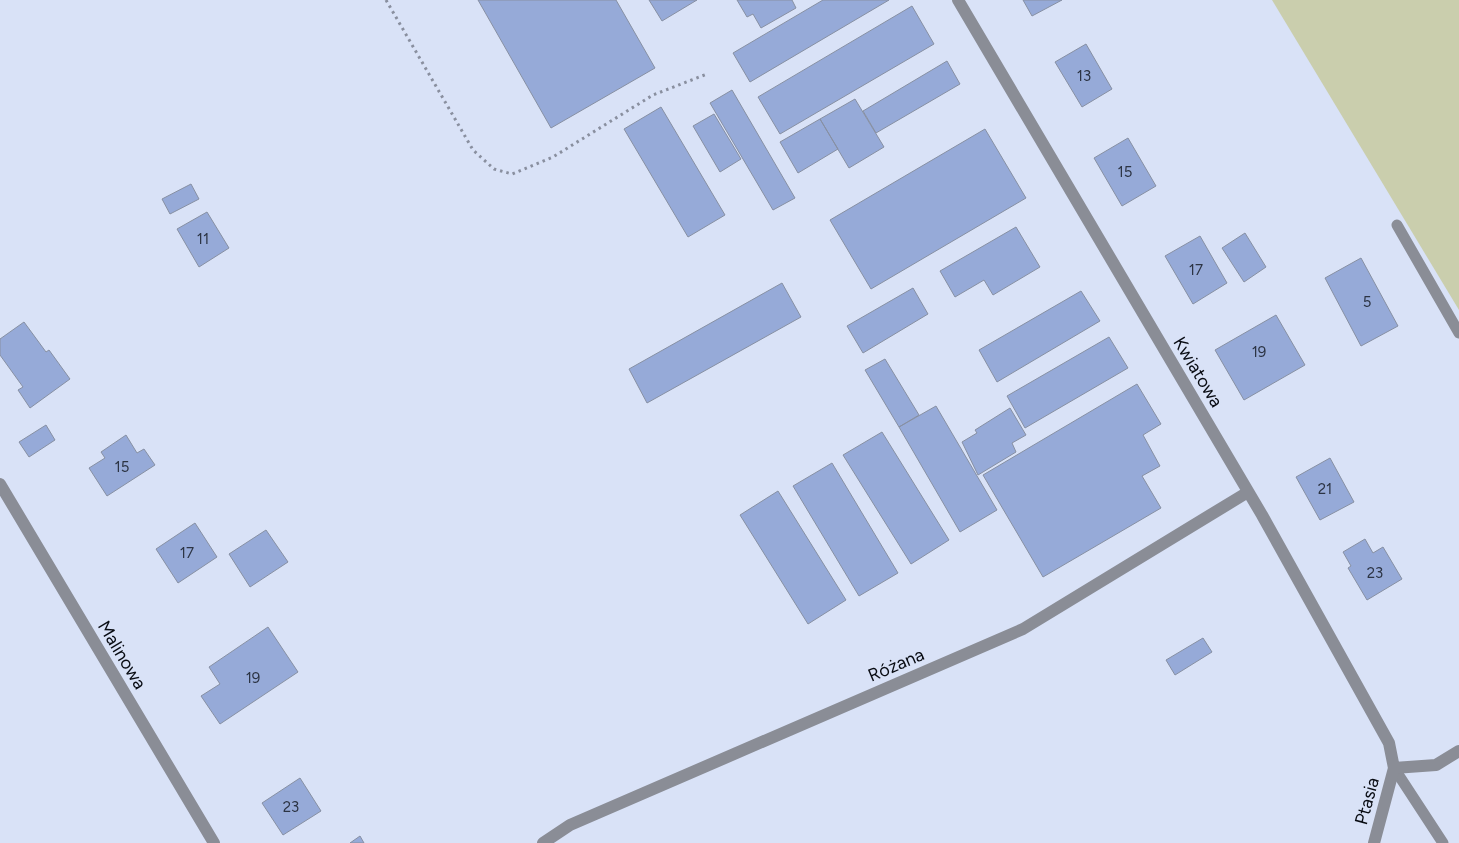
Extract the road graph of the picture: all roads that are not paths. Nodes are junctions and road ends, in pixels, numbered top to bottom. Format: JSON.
{"nodes":[{"id":1,"x":958,"y":0,"type":"edge"},
{"id":2,"x":1397,"y":225,"type":"dead end"},
{"id":3,"x":1459,"y":333,"type":"edge"},
{"id":4,"x":0,"y":484,"type":"edge"},
{"id":5,"x":1248,"y":492,"type":"junction"},
{"id":6,"x":1459,"y":752,"type":"edge"},
{"id":7,"x":1394,"y":768,"type":"junction"},
{"id":8,"x":214,"y":843,"type":"edge"},
{"id":9,"x":544,"y":843,"type":"edge"},
{"id":10,"x":1374,"y":843,"type":"edge"},
{"id":11,"x":1443,"y":843,"type":"edge"}],
"edges":[{"from":1,"to":5,"type":"street","name":"Kwiatowa"},
{"from":2,"to":3,"type":"lane"},
{"from":4,"to":8,"type":"street","name":"Malinowa"},
{"from":5,"to":7,"type":"street","name":"Kwiatowa"},
{"from":5,"to":9,"type":"street","name":"Różana"},
{"from":6,"to":7,"type":"street"},
{"from":7,"to":10,"type":"street","name":"Ptasia"},
{"from":7,"to":11,"type":"lane"}]}
